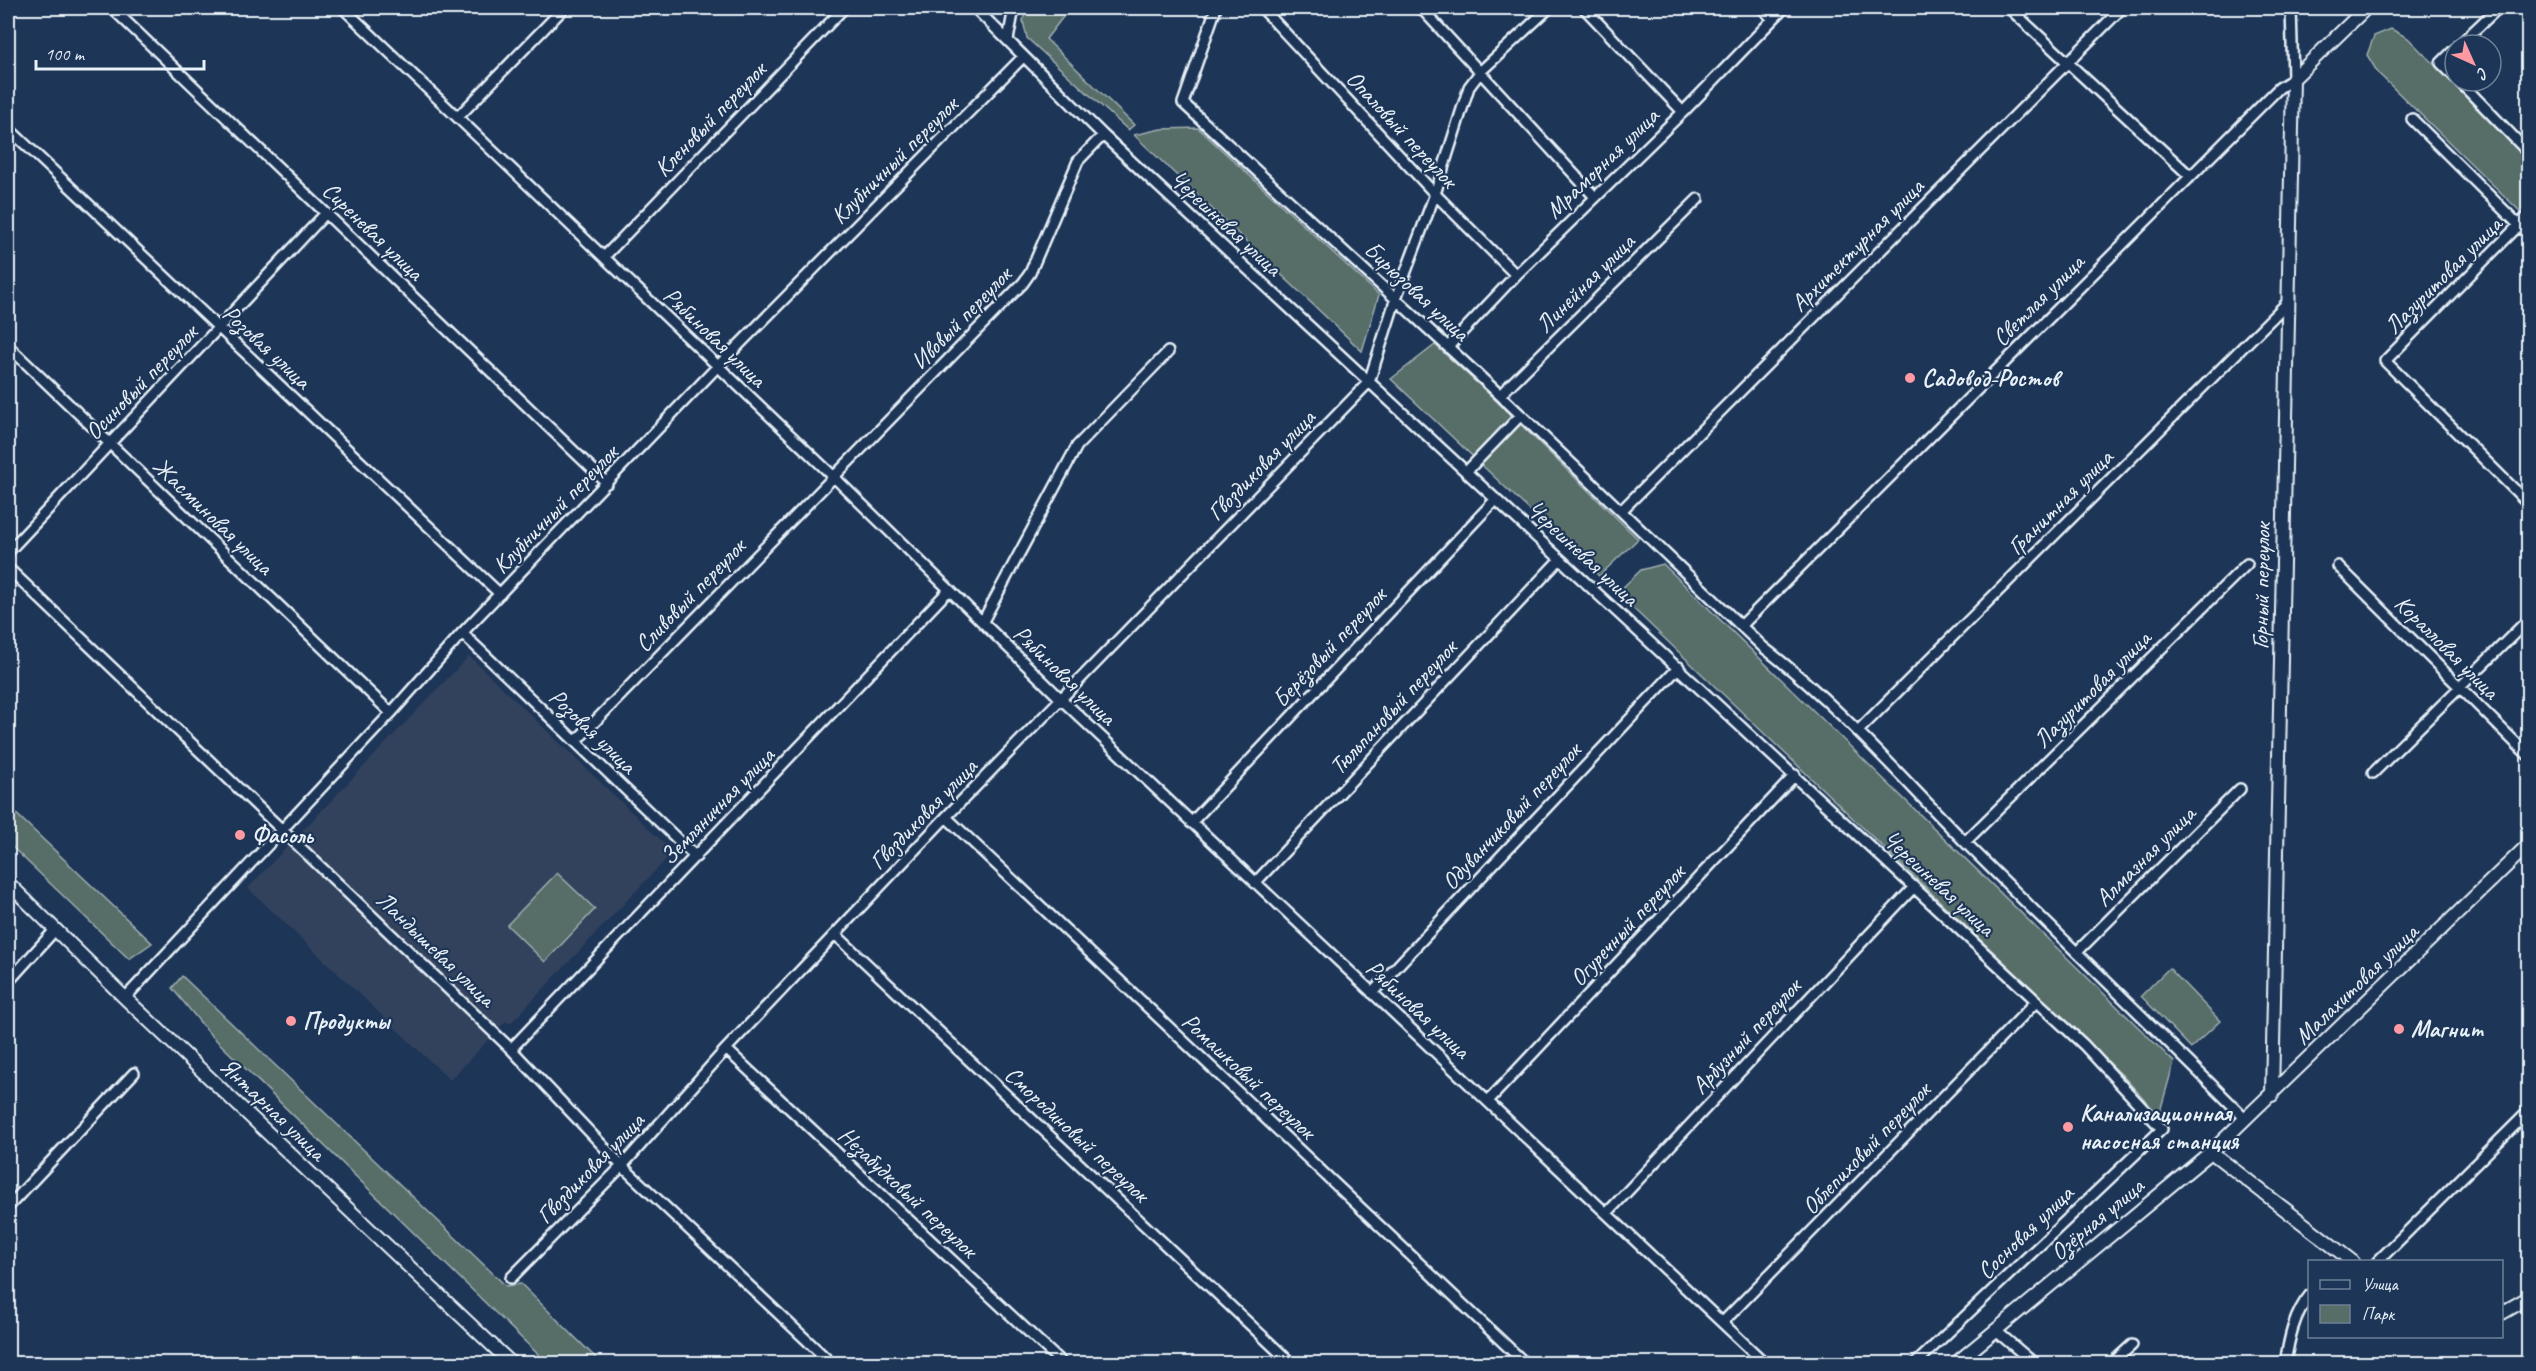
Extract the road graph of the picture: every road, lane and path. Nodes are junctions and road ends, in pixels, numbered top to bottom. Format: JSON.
{"nodes":[{"id":1,"x":112,"y":8,"type":"edge"},
{"id":2,"x":343,"y":8,"type":"edge"},
{"id":3,"x":564,"y":8,"type":"edge"},
{"id":4,"x":844,"y":8,"type":"edge"},
{"id":5,"x":975,"y":8,"type":"edge"},
{"id":6,"x":1014,"y":8,"type":"edge"},
{"id":7,"x":1215,"y":8,"type":"edge"},
{"id":8,"x":1262,"y":8,"type":"edge"},
{"id":9,"x":1421,"y":8,"type":"edge"},
{"id":10,"x":1549,"y":8,"type":"edge"},
{"id":11,"x":1584,"y":8,"type":"edge"},
{"id":12,"x":1762,"y":8,"type":"edge"},
{"id":13,"x":1784,"y":8,"type":"edge"},
{"id":14,"x":2009,"y":8,"type":"edge"},
{"id":15,"x":2122,"y":8,"type":"edge"},
{"id":16,"x":2291,"y":8,"type":"edge"},
{"id":17,"x":2366,"y":8,"type":"edge"},
{"id":18,"x":2498,"y":8,"type":"edge"},
{"id":19,"x":1773,"y":19,"type":"junction"},
{"id":20,"x":2472,"y":33,"type":"edge"},
{"id":21,"x":1008,"y":40,"type":"junction"},
{"id":22,"x":1023,"y":57,"type":"junction"},
{"id":23,"x":2067,"y":62,"type":"junction"},
{"id":24,"x":1481,"y":70,"type":"junction"},
{"id":25,"x":2293,"y":78,"type":"junction"},
{"id":26,"x":2471,"y":93,"type":"edge"},
{"id":27,"x":1683,"y":112,"type":"junction"},
{"id":28,"x":458,"y":117,"type":"junction"},
{"id":29,"x":2412,"y":119,"type":"dead end"},
{"id":30,"x":8,"y":128,"type":"edge"},
{"id":31,"x":1103,"y":135,"type":"junction"},
{"id":32,"x":2529,"y":152,"type":"edge"},
{"id":33,"x":2190,"y":176,"type":"junction"},
{"id":34,"x":1435,"y":194,"type":"junction"},
{"id":35,"x":1595,"y":197,"type":"junction"},
{"id":36,"x":1698,"y":199,"type":"dead end"},
{"id":37,"x":326,"y":213,"type":"junction"},
{"id":38,"x":2529,"y":216,"type":"edge"},
{"id":39,"x":2519,"y":225,"type":"junction"},
{"id":40,"x":2529,"y":234,"type":"edge"},
{"id":41,"x":604,"y":257,"type":"junction"},
{"id":42,"x":1516,"y":275,"type":"junction"},
{"id":43,"x":1396,"y":298,"type":"junction"},
{"id":44,"x":2288,"y":302,"type":"junction"},
{"id":45,"x":219,"y":329,"type":"junction"},
{"id":46,"x":8,"y":346,"type":"edge"},
{"id":47,"x":1448,"y":347,"type":"junction"},
{"id":48,"x":1168,"y":352,"type":"dead end"},
{"id":49,"x":718,"y":366,"type":"junction"},
{"id":50,"x":1369,"y":382,"type":"junction"},
{"id":51,"x":1500,"y":395,"type":"junction"},
{"id":52,"x":1521,"y":415,"type":"junction"},
{"id":53,"x":109,"y":443,"type":"junction"},
{"id":54,"x":1466,"y":472,"type":"junction"},
{"id":55,"x":833,"y":476,"type":"junction"},
{"id":56,"x":606,"y":483,"type":"junction"},
{"id":57,"x":1496,"y":499,"type":"junction"},
{"id":58,"x":2529,"y":503,"type":"edge"},
{"id":59,"x":1621,"y":511,"type":"junction"},
{"id":60,"x":8,"y":552,"type":"edge"},
{"id":61,"x":1560,"y":559,"type":"junction"},
{"id":62,"x":2247,"y":564,"type":"dead end"},
{"id":63,"x":2338,"y":566,"type":"dead end"},
{"id":64,"x":8,"y":568,"type":"edge"},
{"id":65,"x":950,"y":590,"type":"junction"},
{"id":66,"x":500,"y":594,"type":"junction"},
{"id":67,"x":2529,"y":620,"type":"edge"},
{"id":68,"x":983,"y":621,"type":"junction"},
{"id":69,"x":1742,"y":625,"type":"junction"},
{"id":70,"x":462,"y":633,"type":"junction"},
{"id":71,"x":1678,"y":667,"type":"junction"},
{"id":72,"x":2460,"y":686,"type":"junction"},
{"id":73,"x":1061,"y":699,"type":"junction"},
{"id":74,"x":391,"y":713,"type":"junction"},
{"id":75,"x":1859,"y":730,"type":"junction"},
{"id":76,"x":576,"y":741,"type":"junction"},
{"id":77,"x":2529,"y":755,"type":"edge"},
{"id":78,"x":2373,"y":773,"type":"dead end"},
{"id":79,"x":1795,"y":775,"type":"junction"},
{"id":80,"x":2240,"y":789,"type":"dead end"},
{"id":81,"x":945,"y":818,"type":"junction"},
{"id":82,"x":1191,"y":823,"type":"junction"},
{"id":83,"x":282,"y":830,"type":"junction"},
{"id":84,"x":1965,"y":842,"type":"junction"},
{"id":85,"x":2529,"y":845,"type":"edge"},
{"id":86,"x":696,"y":857,"type":"junction"},
{"id":87,"x":8,"y":883,"type":"edge"},
{"id":88,"x":1255,"y":883,"type":"junction"},
{"id":89,"x":1914,"y":887,"type":"junction"},
{"id":90,"x":55,"y":930,"type":"junction"},
{"id":91,"x":835,"y":934,"type":"junction"},
{"id":92,"x":2078,"y":951,"type":"junction"},
{"id":93,"x":8,"y":982,"type":"edge"},
{"id":94,"x":1372,"y":993,"type":"junction"},
{"id":95,"x":125,"y":998,"type":"junction"},
{"id":96,"x":2037,"y":1001,"type":"junction"},
{"id":97,"x":511,"y":1049,"type":"junction"},
{"id":98,"x":726,"y":1049,"type":"junction"},
{"id":99,"x":134,"y":1073,"type":"dead end"},
{"id":100,"x":2272,"y":1095,"type":"junction"},
{"id":101,"x":1488,"y":1101,"type":"junction"},
{"id":102,"x":2529,"y":1112,"type":"edge"},
{"id":103,"x":2246,"y":1119,"type":"junction"},
{"id":104,"x":2162,"y":1129,"type":"joint"},
{"id":105,"x":2211,"y":1152,"type":"junction"},
{"id":106,"x":622,"y":1166,"type":"junction"},
{"id":107,"x":8,"y":1208,"type":"edge"},
{"id":108,"x":1608,"y":1212,"type":"junction"},
{"id":109,"x":2344,"y":1259,"type":"edge"},
{"id":110,"x":2379,"y":1260,"type":"edge"},
{"id":111,"x":511,"y":1278,"type":"dead end"},
{"id":112,"x":2308,"y":1297,"type":"edge"},
{"id":113,"x":2529,"y":1298,"type":"edge"},
{"id":114,"x":2503,"y":1312,"type":"edge"},
{"id":115,"x":1723,"y":1323,"type":"junction"},
{"id":116,"x":1995,"y":1330,"type":"junction"},
{"id":117,"x":2132,"y":1345,"type":"dead end"},
{"id":118,"x":1961,"y":1362,"type":"edge"},
{"id":119,"x":512,"y":1364,"type":"edge"},
{"id":120,"x":832,"y":1364,"type":"edge"},
{"id":121,"x":1063,"y":1364,"type":"edge"},
{"id":122,"x":1292,"y":1364,"type":"edge"},
{"id":123,"x":1526,"y":1364,"type":"edge"},
{"id":124,"x":1766,"y":1364,"type":"edge"},
{"id":125,"x":1915,"y":1364,"type":"edge"},
{"id":126,"x":2035,"y":1364,"type":"edge"},
{"id":127,"x":2111,"y":1364,"type":"edge"},
{"id":128,"x":2285,"y":1364,"type":"edge"}],
"edges":[{"from":1,"to":37,"type":"street","name":"Сиреневая улица"},
{"from":2,"to":28,"type":"street","name":"Рябиновая улица"},
{"from":3,"to":28,"type":"street"},
{"from":4,"to":41,"type":"street","name":"Кленовый переулок"},
{"from":5,"to":21,"type":"street","name":"Черешневая улица"},
{"from":6,"to":21,"type":"street"},
{"from":7,"to":43,"type":"street","name":"Бирюзовая улица"},
{"from":8,"to":34,"type":"street","name":"Опаловый переулок"},
{"from":9,"to":24,"type":"street"},
{"from":10,"to":24,"type":"street"},
{"from":11,"to":27,"type":"street"},
{"from":12,"to":19,"type":"street"},
{"from":13,"to":19,"type":"street","name":"Мраморная улица"},
{"from":14,"to":23,"type":"street"},
{"from":15,"to":23,"type":"street","name":"Архитектурная улица"},
{"from":16,"to":25,"type":"street"},
{"from":17,"to":25,"type":"street","name":"Светлая улица"},
{"from":18,"to":20,"type":"street"},
{"from":19,"to":27,"type":"street","name":"Мраморная улица"},
{"from":21,"to":22,"type":"street","name":"Черешневая улица"},
{"from":22,"to":31,"type":"street","name":"Черешневая улица"},
{"from":22,"to":49,"type":"street","name":"Клубничный переулок"},
{"from":23,"to":33,"type":"street"},
{"from":23,"to":59,"type":"street","name":"Архитектурная улица"},
{"from":24,"to":34,"type":"street"},
{"from":24,"to":35,"type":"street"},
{"from":25,"to":33,"type":"street","name":"Светлая улица"},
{"from":25,"to":44,"type":"street","name":"Горный переулок"},
{"from":26,"to":32,"type":"street"},
{"from":27,"to":35,"type":"street","name":"Мраморная улица"},
{"from":28,"to":41,"type":"street","name":"Рябиновая улица"},
{"from":29,"to":39,"type":"street"},
{"from":30,"to":45,"type":"street","name":"Розовая улица"},
{"from":31,"to":50,"type":"street","name":"Черешневая улица"},
{"from":31,"to":55,"type":"street","name":"Ивовый переулок"},
{"from":33,"to":69,"type":"street","name":"Светлая улица"},
{"from":34,"to":42,"type":"street","name":"Опаловый переулок"},
{"from":34,"to":43,"type":"street"},
{"from":35,"to":42,"type":"street","name":"Мраморная улица"},
{"from":36,"to":51,"type":"street","name":"Линейная улица"},
{"from":37,"to":45,"type":"street","name":"Осиновый переулок"},
{"from":37,"to":56,"type":"street","name":"Сиреневая улица"},
{"from":38,"to":39,"type":"street","name":"Лазуритовая улица"},
{"from":39,"to":40,"type":"street"},
{"from":39,"to":58,"type":"street","name":"Лазуритовая улица"},
{"from":41,"to":49,"type":"street","name":"Рябиновая улица"},
{"from":42,"to":47,"type":"street","name":"Мраморная улица"},
{"from":43,"to":47,"type":"street","name":"Бирюзовая улица"},
{"from":43,"to":50,"type":"street"},
{"from":44,"to":75,"type":"street","name":"Гранитная улица"},
{"from":44,"to":100,"type":"street","name":"Горный переулок"},
{"from":45,"to":53,"type":"street","name":"Осиновый переулок"},
{"from":45,"to":66,"type":"street","name":"Розовая улица"},
{"from":46,"to":53,"type":"street","name":"Жасминовая улица"},
{"from":47,"to":51,"type":"street","name":"Бирюзовая улица"},
{"from":48,"to":68,"type":"street"},
{"from":49,"to":55,"type":"street","name":"Рябиновая улица"},
{"from":49,"to":56,"type":"street","name":"Клубничный переулок"},
{"from":50,"to":54,"type":"street","name":"Черешневая улица"},
{"from":50,"to":73,"type":"street","name":"Гвоздиковая улица"},
{"from":51,"to":52,"type":"street","name":"Бирюзовая улица"},
{"from":52,"to":54,"type":"street"},
{"from":52,"to":59,"type":"street","name":"Бирюзовая улица"},
{"from":53,"to":60,"type":"street","name":"Осиновый переулок"},
{"from":53,"to":74,"type":"street","name":"Жасминовая улица"},
{"from":54,"to":57,"type":"street","name":"Черешневая улица"},
{"from":55,"to":65,"type":"street","name":"Рябиновая улица"},
{"from":55,"to":76,"type":"street","name":"Сливовый переулок"},
{"from":56,"to":66,"type":"street","name":"Клубничный переулок"},
{"from":57,"to":61,"type":"street","name":"Черешневая улица"},
{"from":57,"to":82,"type":"street","name":"Берёзовый переулок"},
{"from":59,"to":69,"type":"street","name":"Бирюзовая улица"},
{"from":61,"to":71,"type":"street","name":"Черешневая улица"},
{"from":61,"to":88,"type":"street","name":"Тюльпановый переулок"},
{"from":62,"to":84,"type":"street","name":"Лазуритовая улица"},
{"from":63,"to":72,"type":"street","name":"Коралловая улица"},
{"from":64,"to":83,"type":"street","name":"Ландышевая улица"},
{"from":65,"to":68,"type":"street","name":"Рябиновая улица"},
{"from":65,"to":86,"type":"street","name":"Земляничная улица"},
{"from":66,"to":70,"type":"street","name":"Клубничный переулок"},
{"from":67,"to":72,"type":"street"},
{"from":68,"to":73,"type":"street","name":"Рябиновая улица"},
{"from":69,"to":75,"type":"street","name":"Бирюзовая улица"},
{"from":70,"to":74,"type":"street","name":"Клубничный переулок"},
{"from":70,"to":76,"type":"street","name":"Розовая улица"},
{"from":71,"to":79,"type":"street","name":"Черешневая улица"},
{"from":71,"to":94,"type":"street","name":"Одуванчиковый переулок"},
{"from":72,"to":77,"type":"street","name":"Коралловая улица"},
{"from":72,"to":78,"type":"street"},
{"from":73,"to":81,"type":"street","name":"Гвоздиковая улица"},
{"from":73,"to":82,"type":"street","name":"Рябиновая улица"},
{"from":74,"to":83,"type":"street","name":"Клубничный переулок"},
{"from":75,"to":84,"type":"street","name":"Бирюзовая улица"},
{"from":76,"to":86,"type":"street","name":"Розовая улица"},
{"from":79,"to":89,"type":"street","name":"Черешневая улица"},
{"from":79,"to":101,"type":"street","name":"Огуречный переулок"},
{"from":80,"to":92,"type":"street","name":"Алмазная улица"},
{"from":81,"to":91,"type":"street","name":"Гвоздиковая улица"},
{"from":81,"to":123,"type":"street","name":"Ромашковый переулок"},
{"from":82,"to":88,"type":"street","name":"Рябиновая улица"},
{"from":83,"to":95,"type":"street","name":"Клубничный переулок"},
{"from":83,"to":97,"type":"street","name":"Ландышевая улица"},
{"from":84,"to":92,"type":"street","name":"Бирюзовая улица"},
{"from":85,"to":100,"type":"street","name":"Малахитовая улица"},
{"from":86,"to":97,"type":"street","name":"Земляничная улица"},
{"from":87,"to":90,"type":"street","name":"Янтарная улица"},
{"from":88,"to":94,"type":"street","name":"Рябиновая улица"},
{"from":89,"to":96,"type":"street","name":"Черешневая улица"},
{"from":89,"to":108,"type":"street","name":"Арбузный переулок"},
{"from":90,"to":93,"type":"street"},
{"from":90,"to":95,"type":"street","name":"Янтарная улица"},
{"from":91,"to":98,"type":"street","name":"Гвоздиковая улица"},
{"from":91,"to":122,"type":"street","name":"Смородиновый переулок"},
{"from":92,"to":103,"type":"street","name":"Бирюзовая улица"},
{"from":94,"to":101,"type":"street","name":"Рябиновая улица"},
{"from":95,"to":119,"type":"street","name":"Янтарная улица"},
{"from":96,"to":104,"type":"street","name":"Черешневая улица"},
{"from":96,"to":115,"type":"street","name":"Облепиховый переулок"},
{"from":97,"to":106,"type":"street","name":"Ландышевая улица"},
{"from":98,"to":106,"type":"street","name":"Гвоздиковая улица"},
{"from":98,"to":121,"type":"street","name":"Незабудковый переулок"},
{"from":99,"to":107,"type":"street"},
{"from":100,"to":103,"type":"street","name":"Малахитовая улица"},
{"from":101,"to":108,"type":"street","name":"Рябиновая улица"},
{"from":102,"to":110,"type":"street"},
{"from":103,"to":105,"type":"street","name":"Малахитовая улица"},
{"from":104,"to":125,"type":"street","name":"Сосновая улица"},
{"from":105,"to":109,"type":"street"},
{"from":105,"to":116,"type":"street","name":"Озёрная улица"},
{"from":106,"to":111,"type":"street","name":"Гвоздиковая улица"},
{"from":106,"to":120,"type":"street","name":"Ландышевая улица"},
{"from":108,"to":115,"type":"street","name":"Рябиновая улица"},
{"from":112,"to":128,"type":"street"},
{"from":113,"to":114,"type":"street"},
{"from":115,"to":124,"type":"street","name":"Рябиновая улица"},
{"from":116,"to":118,"type":"street","name":"Озёрная улица"},
{"from":116,"to":126,"type":"street"},
{"from":117,"to":127,"type":"street"}]}
